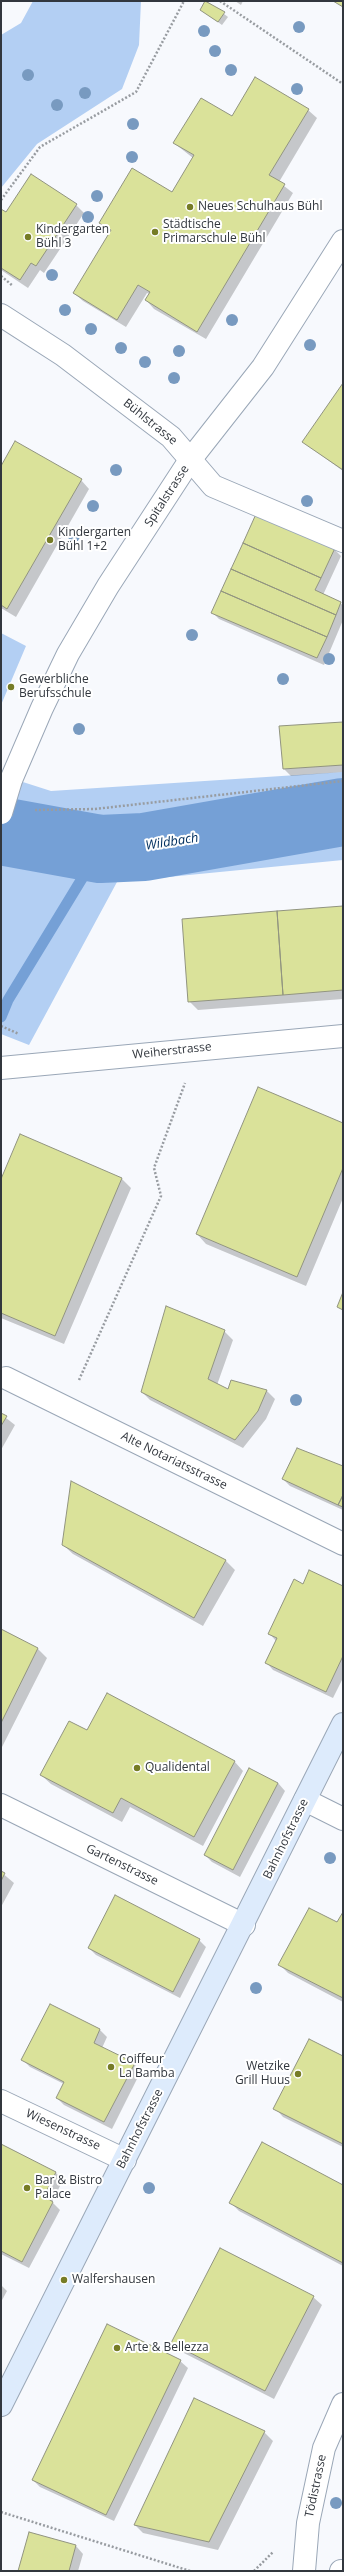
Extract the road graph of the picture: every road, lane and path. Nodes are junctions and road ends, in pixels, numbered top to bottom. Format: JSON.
{"nodes":[{"id":1,"x":184,"y":1,"type":"edge"},
{"id":2,"x":220,"y":1,"type":"edge"},
{"id":3,"x":343,"y":84,"type":"edge"},
{"id":4,"x":1,"y":200,"type":"edge"},
{"id":5,"x":343,"y":241,"type":"edge"},
{"id":6,"x":1,"y":315,"type":"edge"},
{"id":7,"x":190,"y":460,"type":"junction"},
{"id":8,"x":343,"y":541,"type":"edge"},
{"id":9,"x":343,"y":781,"type":"edge"},
{"id":10,"x":30,"y":810,"type":"dead end"},
{"id":11,"x":1,"y":812,"type":"edge"},
{"id":12,"x":1,"y":1026,"type":"edge"},
{"id":13,"x":25,"y":1036,"type":"dead end"},
{"id":14,"x":343,"y":1036,"type":"edge"},
{"id":15,"x":198,"y":1048,"type":"junction"},
{"id":16,"x":6,"y":1067,"type":"edge"},
{"id":17,"x":6,"y":1378,"type":"dead end"},
{"id":18,"x":66,"y":1408,"type":"junction"},
{"id":19,"x":343,"y":1544,"type":"edge"},
{"id":20,"x":343,"y":1724,"type":"edge"},
{"id":21,"x":305,"y":1800,"type":"junction"},
{"id":22,"x":1,"y":1805,"type":"edge"},
{"id":23,"x":343,"y":1819,"type":"edge"},
{"id":24,"x":244,"y":1925,"type":"junction"},
{"id":25,"x":1,"y":2101,"type":"edge"},
{"id":26,"x":125,"y":2160,"type":"junction"},
{"id":27,"x":343,"y":2404,"type":"edge"},
{"id":28,"x":1,"y":2405,"type":"edge"},
{"id":29,"x":334,"y":2446,"type":"edge"},
{"id":30,"x":1,"y":2512,"type":"edge"},
{"id":31,"x":190,"y":2571,"type":"edge"},
{"id":32,"x":304,"y":2571,"type":"edge"}],
"edges":[{"from":1,"to":4,"type":"path"},
{"from":2,"to":3,"type":"path"},
{"from":5,"to":7,"type":"street","name":"Spitalstrasse"},
{"from":6,"to":7,"type":"street","name":"Bühlstrasse"},
{"from":7,"to":8,"type":"street","name":"Bühlstrasse"},
{"from":7,"to":11,"type":"street","name":"Spitalstrasse","bridge":true},
{"from":9,"to":10,"type":"path"},
{"from":12,"to":13,"type":"path"},
{"from":14,"to":15,"type":"street","name":"Weiherstrasse"},
{"from":15,"to":16,"type":"street","name":"Weiherstrasse"},
{"from":15,"to":18,"type":"path"},
{"from":17,"to":18,"type":"street","name":"Alte Notariatsstrasse"},
{"from":18,"to":19,"type":"street","name":"Alte Notariatsstrasse"},
{"from":20,"to":21,"type":"main road","name":"Bahnhofstrasse"},
{"from":21,"to":23,"type":"street"},
{"from":21,"to":24,"type":"main road","name":"Bahnhofstrasse"},
{"from":22,"to":24,"type":"street","name":"Gartenstrasse"},
{"from":24,"to":26,"type":"main road","name":"Bahnhofstrasse"},
{"from":25,"to":26,"type":"street","name":"Wiesenstrasse"},
{"from":26,"to":28,"type":"main road","name":"Bahnhofstrasse"},
{"from":27,"to":29,"type":"street","name":"Tödistrasse"},
{"from":29,"to":32,"type":"street","name":"Tödistrasse"},
{"from":30,"to":31,"type":"path"}]}
